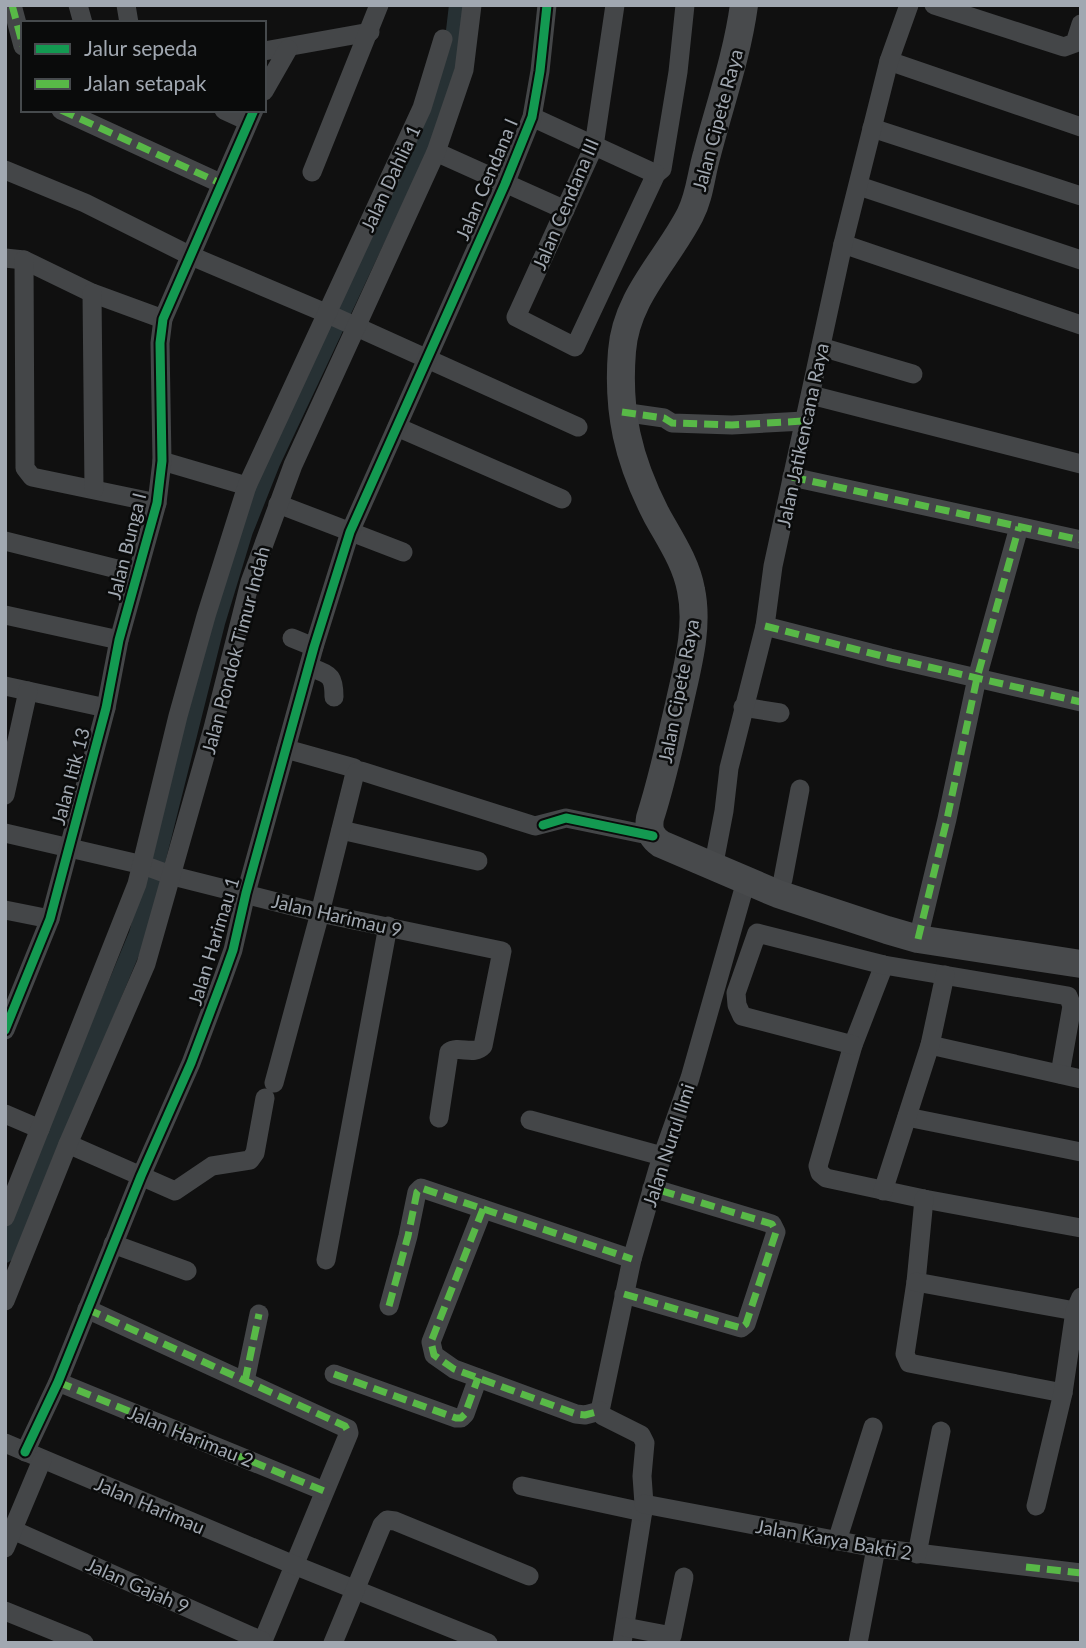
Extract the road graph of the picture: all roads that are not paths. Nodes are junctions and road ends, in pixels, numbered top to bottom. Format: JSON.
{"nodes":[{"id":1,"x":12,"y":5,"type":"edge"},
{"id":2,"x":379,"y":5,"type":"edge"},
{"id":3,"x":472,"y":5,"type":"edge"},
{"id":4,"x":547,"y":5,"type":"edge"},
{"id":5,"x":615,"y":5,"type":"edge"},
{"id":6,"x":685,"y":5,"type":"edge"},
{"id":7,"x":744,"y":5,"type":"edge"},
{"id":8,"x":909,"y":5,"type":"edge"},
{"id":9,"x":934,"y":5,"type":"edge"},
{"id":10,"x":987,"y":13,"type":"edge"},
{"id":11,"x":1081,"y":24,"type":"edge"},
{"id":12,"x":370,"y":32,"type":"junction"},
{"id":13,"x":21,"y":39,"type":"edge"},
{"id":14,"x":443,"y":39,"type":"dead end"},
{"id":15,"x":288,"y":49,"type":"junction"},
{"id":16,"x":266,"y":51,"type":"edge"},
{"id":17,"x":889,"y":61,"type":"junction"},
{"id":18,"x":266,"y":88,"type":"edge"},
{"id":19,"x":65,"y":112,"type":"edge"},
{"id":20,"x":233,"y":112,"type":"edge"},
{"id":21,"x":251,"y":116,"type":"edge"},
{"id":22,"x":532,"y":117,"type":"junction"},
{"id":23,"x":1081,"y":127,"type":"edge"},
{"id":24,"x":873,"y":128,"type":"junction"},
{"id":25,"x":594,"y":146,"type":"junction"},
{"id":26,"x":436,"y":152,"type":"junction"},
{"id":27,"x":5,"y":170,"type":"edge"},
{"id":28,"x":313,"y":172,"type":"dead end"},
{"id":29,"x":656,"y":174,"type":"junction"},
{"id":30,"x":220,"y":183,"type":"junction"},
{"id":31,"x":505,"y":184,"type":"junction"},
{"id":32,"x":859,"y":186,"type":"junction"},
{"id":33,"x":1081,"y":197,"type":"edge"},
{"id":34,"x":565,"y":210,"type":"junction"},
{"id":35,"x":843,"y":244,"type":"junction"},
{"id":36,"x":189,"y":255,"type":"junction"},
{"id":37,"x":14,"y":259,"type":"edge"},
{"id":38,"x":1081,"y":260,"type":"edge"},
{"id":39,"x":92,"y":293,"type":"junction"},
{"id":40,"x":163,"y":319,"type":"junction"},
{"id":41,"x":342,"y":321,"type":"junction"},
{"id":42,"x":1081,"y":325,"type":"edge"},
{"id":43,"x":821,"y":347,"type":"junction"},
{"id":44,"x":428,"y":359,"type":"junction"},
{"id":45,"x":912,"y":374,"type":"dead end"},
{"id":46,"x":811,"y":396,"type":"junction"},
{"id":47,"x":622,"y":412,"type":"junction"},
{"id":48,"x":804,"y":421,"type":"junction"},
{"id":49,"x":397,"y":427,"type":"junction"},
{"id":50,"x":579,"y":428,"type":"dead end"},
{"id":51,"x":163,"y":461,"type":"junction"},
{"id":52,"x":1081,"y":464,"type":"edge"},
{"id":53,"x":792,"y":477,"type":"junction"},
{"id":54,"x":247,"y":486,"type":"junction"},
{"id":55,"x":94,"y":489,"type":"junction"},
{"id":56,"x":562,"y":499,"type":"dead end"},
{"id":57,"x":157,"y":503,"type":"junction"},
{"id":58,"x":278,"y":504,"type":"junction"},
{"id":59,"x":1019,"y":527,"type":"junction"},
{"id":60,"x":351,"y":532,"type":"junction"},
{"id":61,"x":1081,"y":540,"type":"edge"},
{"id":62,"x":5,"y":541,"type":"edge"},
{"id":63,"x":403,"y":552,"type":"dead end"},
{"id":64,"x":137,"y":574,"type":"junction"},
{"id":65,"x":5,"y":615,"type":"edge"},
{"id":66,"x":765,"y":626,"type":"junction"},
{"id":67,"x":292,"y":638,"type":"dead end"},
{"id":68,"x":120,"y":640,"type":"junction"},
{"id":69,"x":314,"y":647,"type":"junction"},
{"id":70,"x":310,"y":667,"type":"junction"},
{"id":71,"x":977,"y":678,"type":"junction"},
{"id":72,"x":5,"y":685,"type":"edge"},
{"id":73,"x":28,"y":691,"type":"junction"},
{"id":74,"x":334,"y":697,"type":"dead end"},
{"id":75,"x":1081,"y":702,"type":"edge"},
{"id":76,"x":743,"y":707,"type":"junction"},
{"id":77,"x":106,"y":708,"type":"junction"},
{"id":78,"x":780,"y":713,"type":"dead end"},
{"id":79,"x":286,"y":750,"type":"junction"},
{"id":80,"x":9,"y":762,"type":"edge"},
{"id":81,"x":357,"y":772,"type":"junction"},
{"id":82,"x":800,"y":789,"type":"dead end"},
{"id":83,"x":5,"y":794,"type":"edge"},
{"id":84,"x":341,"y":830,"type":"junction"},
{"id":85,"x":5,"y":834,"type":"edge"},
{"id":86,"x":653,"y":836,"type":"junction"},
{"id":87,"x":69,"y":848,"type":"junction"},
{"id":88,"x":478,"y":861,"type":"dead end"},
{"id":89,"x":713,"y":868,"type":"junction"},
{"id":90,"x":159,"y":871,"type":"junction"},
{"id":91,"x":746,"y":881,"type":"junction"},
{"id":92,"x":246,"y":893,"type":"junction"},
{"id":93,"x":778,"y":894,"type":"junction"},
{"id":94,"x":5,"y":910,"type":"edge"},
{"id":95,"x":320,"y":913,"type":"junction"},
{"id":96,"x":50,"y":919,"type":"junction"},
{"id":97,"x":388,"y":926,"type":"junction"},
{"id":98,"x":918,"y":939,"type":"junction"},
{"id":99,"x":1081,"y":964,"type":"edge"},
{"id":100,"x":884,"y":965,"type":"junction"},
{"id":101,"x":945,"y":975,"type":"junction"},
{"id":102,"x":5,"y":1030,"type":"edge"},
{"id":103,"x":853,"y":1045,"type":"junction"},
{"id":104,"x":930,"y":1045,"type":"junction"},
{"id":105,"x":1060,"y":1074,"type":"junction"},
{"id":106,"x":1081,"y":1079,"type":"edge"},
{"id":107,"x":5,"y":1114,"type":"edge"},
{"id":108,"x":907,"y":1117,"type":"junction"},
{"id":109,"x":439,"y":1118,"type":"dead end"},
{"id":110,"x":530,"y":1121,"type":"dead end"},
{"id":111,"x":40,"y":1129,"type":"junction"},
{"id":112,"x":68,"y":1144,"type":"junction"},
{"id":113,"x":1081,"y":1153,"type":"edge"},
{"id":114,"x":662,"y":1156,"type":"junction"},
{"id":115,"x":141,"y":1177,"type":"junction"},
{"id":116,"x":652,"y":1188,"type":"junction"},
{"id":117,"x":883,"y":1191,"type":"junction"},
{"id":118,"x":923,"y":1199,"type":"junction"},
{"id":119,"x":483,"y":1209,"type":"junction"},
{"id":120,"x":5,"y":1217,"type":"edge"},
{"id":121,"x":1081,"y":1228,"type":"edge"},
{"id":122,"x":113,"y":1244,"type":"junction"},
{"id":123,"x":632,"y":1258,"type":"junction"},
{"id":124,"x":326,"y":1260,"type":"dead end"},
{"id":125,"x":187,"y":1271,"type":"dead end"},
{"id":126,"x":916,"y":1282,"type":"junction"},
{"id":127,"x":624,"y":1294,"type":"junction"},
{"id":128,"x":5,"y":1301,"type":"edge"},
{"id":129,"x":1078,"y":1304,"type":"edge"},
{"id":130,"x":389,"y":1306,"type":"dead end"},
{"id":131,"x":87,"y":1309,"type":"junction"},
{"id":132,"x":259,"y":1314,"type":"dead end"},
{"id":133,"x":334,"y":1374,"type":"dead end"},
{"id":134,"x":478,"y":1378,"type":"junction"},
{"id":135,"x":245,"y":1381,"type":"junction"},
{"id":136,"x":58,"y":1382,"type":"junction"},
{"id":137,"x":1063,"y":1393,"type":"junction"},
{"id":138,"x":600,"y":1411,"type":"junction"},
{"id":139,"x":873,"y":1427,"type":"dead end"},
{"id":140,"x":941,"y":1431,"type":"dead end"},
{"id":141,"x":5,"y":1443,"type":"edge"},
{"id":142,"x":34,"y":1456,"type":"junction"},
{"id":143,"x":522,"y":1486,"type":"dead end"},
{"id":144,"x":324,"y":1491,"type":"junction"},
{"id":145,"x":1036,"y":1506,"type":"dead end"},
{"id":146,"x":643,"y":1508,"type":"junction"},
{"id":147,"x":13,"y":1530,"type":"junction"},
{"id":148,"x":837,"y":1541,"type":"junction"},
{"id":149,"x":5,"y":1548,"type":"edge"},
{"id":150,"x":876,"y":1548,"type":"junction"},
{"id":151,"x":917,"y":1554,"type":"junction"},
{"id":152,"x":294,"y":1565,"type":"junction"},
{"id":153,"x":1081,"y":1573,"type":"edge"},
{"id":154,"x":528,"y":1576,"type":"dead end"},
{"id":155,"x":684,"y":1577,"type":"dead end"},
{"id":156,"x":354,"y":1590,"type":"junction"},
{"id":157,"x":5,"y":1611,"type":"edge"},
{"id":158,"x":623,"y":1635,"type":"edge"},
{"id":159,"x":262,"y":1642,"type":"edge"},
{"id":160,"x":84,"y":1643,"type":"edge"},
{"id":161,"x":333,"y":1643,"type":"edge"},
{"id":162,"x":488,"y":1643,"type":"edge"},
{"id":163,"x":858,"y":1643,"type":"edge"}],
"edges":[{"from":1,"to":13,"type":"street"},
{"from":2,"to":12,"type":"street"},
{"from":3,"to":26,"type":"street","name":"Jalan Pondok Timur Indah"},
{"from":4,"to":22,"type":"street","name":"Jalan Cendana I"},
{"from":5,"to":25,"type":"street","name":"Jalan Cendana III"},
{"from":6,"to":29,"type":"street"},
{"from":7,"to":47,"type":"main road","name":"Jalan Cipete Raya"},
{"from":8,"to":17,"type":"street","name":"Jalan Jatikencana Raya"},
{"from":9,"to":10,"type":"street"},
{"from":10,"to":11,"type":"street"},
{"from":12,"to":15,"type":"street"},
{"from":12,"to":28,"type":"street"},
{"from":14,"to":41,"type":"street","name":"Jalan Dahlia 1"},
{"from":15,"to":16,"type":"street"},
{"from":15,"to":18,"type":"street"},
{"from":17,"to":23,"type":"street"},
{"from":17,"to":24,"type":"street","name":"Jalan Jatikencana Raya"},
{"from":19,"to":30,"type":"street"},
{"from":20,"to":21,"type":"street"},
{"from":21,"to":30,"type":"street","name":"Jalan Bunga I"},
{"from":22,"to":25,"type":"street"},
{"from":22,"to":31,"type":"street","name":"Jalan Cendana I"},
{"from":24,"to":32,"type":"street","name":"Jalan Jatikencana Raya"},
{"from":24,"to":33,"type":"street"},
{"from":25,"to":29,"type":"street"},
{"from":25,"to":34,"type":"street","name":"Jalan Cendana III"},
{"from":26,"to":31,"type":"street"},
{"from":26,"to":41,"type":"street","name":"Jalan Pondok Timur Indah"},
{"from":27,"to":36,"type":"street"},
{"from":29,"to":34,"type":"street","name":"Jalan Cendana III"},
{"from":30,"to":36,"type":"street","name":"Jalan Bunga I"},
{"from":31,"to":34,"type":"street"},
{"from":31,"to":44,"type":"street","name":"Jalan Cendana I"},
{"from":32,"to":35,"type":"street","name":"Jalan Jatikencana Raya"},
{"from":32,"to":38,"type":"street"},
{"from":35,"to":42,"type":"street"},
{"from":35,"to":43,"type":"street","name":"Jalan Jatikencana Raya"},
{"from":36,"to":40,"type":"street","name":"Jalan Bunga I"},
{"from":36,"to":41,"type":"street"},
{"from":37,"to":39,"type":"street"},
{"from":37,"to":55,"type":"street"},
{"from":39,"to":40,"type":"street"},
{"from":39,"to":55,"type":"street"},
{"from":40,"to":51,"type":"street","name":"Jalan Bunga I"},
{"from":41,"to":44,"type":"street"},
{"from":41,"to":54,"type":"street","name":"Jalan Pondok Timur Indah"},
{"from":41,"to":58,"type":"street","name":"Jalan Pondok Timur Indah"},
{"from":43,"to":45,"type":"street"},
{"from":43,"to":46,"type":"street","name":"Jalan Jatikencana Raya"},
{"from":44,"to":49,"type":"street","name":"Jalan Cendana I"},
{"from":44,"to":50,"type":"street"},
{"from":46,"to":48,"type":"street","name":"Jalan Jatikencana Raya"},
{"from":46,"to":52,"type":"street"},
{"from":47,"to":48,"type":"street"},
{"from":47,"to":86,"type":"main road","name":"Jalan Cipete Raya"},
{"from":48,"to":53,"type":"street","name":"Jalan Jatikencana Raya"},
{"from":49,"to":56,"type":"street"},
{"from":49,"to":60,"type":"street","name":"Jalan Harimau 1"},
{"from":51,"to":54,"type":"street"},
{"from":51,"to":57,"type":"street","name":"Jalan Bunga I"},
{"from":53,"to":59,"type":"street"},
{"from":53,"to":66,"type":"street","name":"Jalan Jatikencana Raya"},
{"from":54,"to":90,"type":"street","name":"Jalan Pondok Timur Indah"},
{"from":55,"to":57,"type":"street"},
{"from":57,"to":64,"type":"street","name":"Jalan Bunga I"},
{"from":58,"to":60,"type":"street"},
{"from":58,"to":90,"type":"street","name":"Jalan Pondok Timur Indah"},
{"from":59,"to":61,"type":"street"},
{"from":59,"to":71,"type":"street"},
{"from":60,"to":63,"type":"street"},
{"from":60,"to":69,"type":"street","name":"Jalan Harimau 1"},
{"from":62,"to":64,"type":"street"},
{"from":64,"to":68,"type":"street","name":"Jalan Bunga I"},
{"from":65,"to":68,"type":"street"},
{"from":66,"to":71,"type":"street"},
{"from":66,"to":76,"type":"street","name":"Jalan Jatikencana Raya"},
{"from":67,"to":69,"type":"street"},
{"from":68,"to":77,"type":"street","name":"Jalan Itik 13"},
{"from":69,"to":70,"type":"street","name":"Jalan Harimau 1"},
{"from":70,"to":74,"type":"street"},
{"from":70,"to":79,"type":"street","name":"Jalan Harimau 1"},
{"from":71,"to":75,"type":"street"},
{"from":71,"to":98,"type":"street"},
{"from":72,"to":73,"type":"street"},
{"from":73,"to":77,"type":"street"},
{"from":73,"to":80,"type":"street"},
{"from":76,"to":78,"type":"street"},
{"from":76,"to":89,"type":"street","name":"Jalan Jatikencana Raya"},
{"from":77,"to":87,"type":"street","name":"Jalan Itik 13"},
{"from":79,"to":81,"type":"street"},
{"from":79,"to":92,"type":"street","name":"Jalan Harimau 1"},
{"from":80,"to":83,"type":"street"},
{"from":81,"to":84,"type":"street"},
{"from":81,"to":86,"type":"street"},
{"from":82,"to":93,"type":"street"},
{"from":84,"to":88,"type":"street"},
{"from":84,"to":95,"type":"street"},
{"from":85,"to":87,"type":"street","name":"Jalan Harimau 9"},
{"from":86,"to":89,"type":"main road"},
{"from":87,"to":90,"type":"street","name":"Jalan Harimau 9"},
{"from":87,"to":96,"type":"street","name":"Jalan Itik 13"},
{"from":89,"to":91,"type":"main road"},
{"from":90,"to":92,"type":"street","name":"Jalan Harimau 9"},
{"from":90,"to":111,"type":"street","name":"Jalan Pondok Timur Indah"},
{"from":90,"to":112,"type":"street","name":"Jalan Pondok Timur Indah"},
{"from":91,"to":93,"type":"main road"},
{"from":91,"to":114,"type":"street","name":"Jalan Nurul Ilmi"},
{"from":92,"to":95,"type":"street","name":"Jalan Harimau 9"},
{"from":92,"to":115,"type":"street","name":"Jalan Harimau 1"},
{"from":93,"to":98,"type":"main road"},
{"from":94,"to":96,"type":"street"},
{"from":95,"to":97,"type":"street","name":"Jalan Harimau 9"},
{"from":95,"to":115,"type":"street"},
{"from":96,"to":102,"type":"street","name":"Jalan Itik 13"},
{"from":97,"to":109,"type":"street","name":"Jalan Harimau 9"},
{"from":97,"to":124,"type":"street"},
{"from":98,"to":99,"type":"main road"},
{"from":100,"to":101,"type":"street"},
{"from":100,"to":103,"type":"street"},
{"from":100,"to":103,"type":"street"},
{"from":101,"to":104,"type":"street"},
{"from":101,"to":105,"type":"street"},
{"from":103,"to":117,"type":"street"},
{"from":104,"to":105,"type":"street"},
{"from":104,"to":108,"type":"street"},
{"from":105,"to":106,"type":"street"},
{"from":107,"to":111,"type":"street"},
{"from":108,"to":113,"type":"street"},
{"from":108,"to":117,"type":"street"},
{"from":110,"to":114,"type":"street"},
{"from":111,"to":120,"type":"street","name":"Jalan Pondok Timur Indah"},
{"from":112,"to":115,"type":"street"},
{"from":112,"to":128,"type":"street","name":"Jalan Pondok Timur Indah"},
{"from":114,"to":116,"type":"street","name":"Jalan Nurul Ilmi"},
{"from":115,"to":122,"type":"street","name":"Jalan Harimau 1"},
{"from":116,"to":123,"type":"street","name":"Jalan Nurul Ilmi"},
{"from":116,"to":127,"type":"street"},
{"from":117,"to":118,"type":"street"},
{"from":118,"to":121,"type":"street"},
{"from":118,"to":126,"type":"street"},
{"from":119,"to":123,"type":"street"},
{"from":119,"to":130,"type":"street"},
{"from":119,"to":134,"type":"street"},
{"from":122,"to":125,"type":"street"},
{"from":122,"to":131,"type":"street","name":"Jalan Harimau 1"},
{"from":123,"to":127,"type":"street","name":"Jalan Nurul Ilmi"},
{"from":126,"to":129,"type":"street"},
{"from":126,"to":137,"type":"street"},
{"from":127,"to":138,"type":"street","name":"Jalan Nurul Ilmi"},
{"from":129,"to":137,"type":"street"},
{"from":131,"to":135,"type":"street"},
{"from":131,"to":136,"type":"street","name":"Jalan Harimau 1"},
{"from":132,"to":135,"type":"street"},
{"from":133,"to":134,"type":"street"},
{"from":134,"to":138,"type":"street"},
{"from":135,"to":144,"type":"street"},
{"from":136,"to":142,"type":"street","name":"Jalan Harimau 1"},
{"from":136,"to":144,"type":"street","name":"Jalan Harimau 2"},
{"from":137,"to":145,"type":"street"},
{"from":138,"to":146,"type":"street"},
{"from":139,"to":148,"type":"street"},
{"from":140,"to":151,"type":"street"},
{"from":141,"to":142,"type":"street","name":"Jalan Harimau"},
{"from":142,"to":147,"type":"street","name":"Jalan Harimau 1"},
{"from":142,"to":152,"type":"street","name":"Jalan Harimau"},
{"from":143,"to":146,"type":"street","name":"Jalan Karya Bakti 2"},
{"from":144,"to":152,"type":"street"},
{"from":146,"to":148,"type":"street","name":"Jalan Karya Bakti 2"},
{"from":146,"to":158,"type":"street"},
{"from":147,"to":149,"type":"street","name":"Jalan Harimau 1"},
{"from":147,"to":159,"type":"street","name":"Jalan Gajah 9"},
{"from":148,"to":150,"type":"street","name":"Jalan Karya Bakti 2"},
{"from":150,"to":151,"type":"street","name":"Jalan Karya Bakti 2"},
{"from":150,"to":163,"type":"street"},
{"from":151,"to":153,"type":"street","name":"Jalan Karya Bakti 2"},
{"from":152,"to":156,"type":"street","name":"Jalan Harimau"},
{"from":152,"to":159,"type":"street"},
{"from":154,"to":156,"type":"street"},
{"from":155,"to":158,"type":"street"},
{"from":156,"to":161,"type":"street"},
{"from":156,"to":162,"type":"street","name":"Jalan Harimau"},
{"from":157,"to":160,"type":"street"}]}
